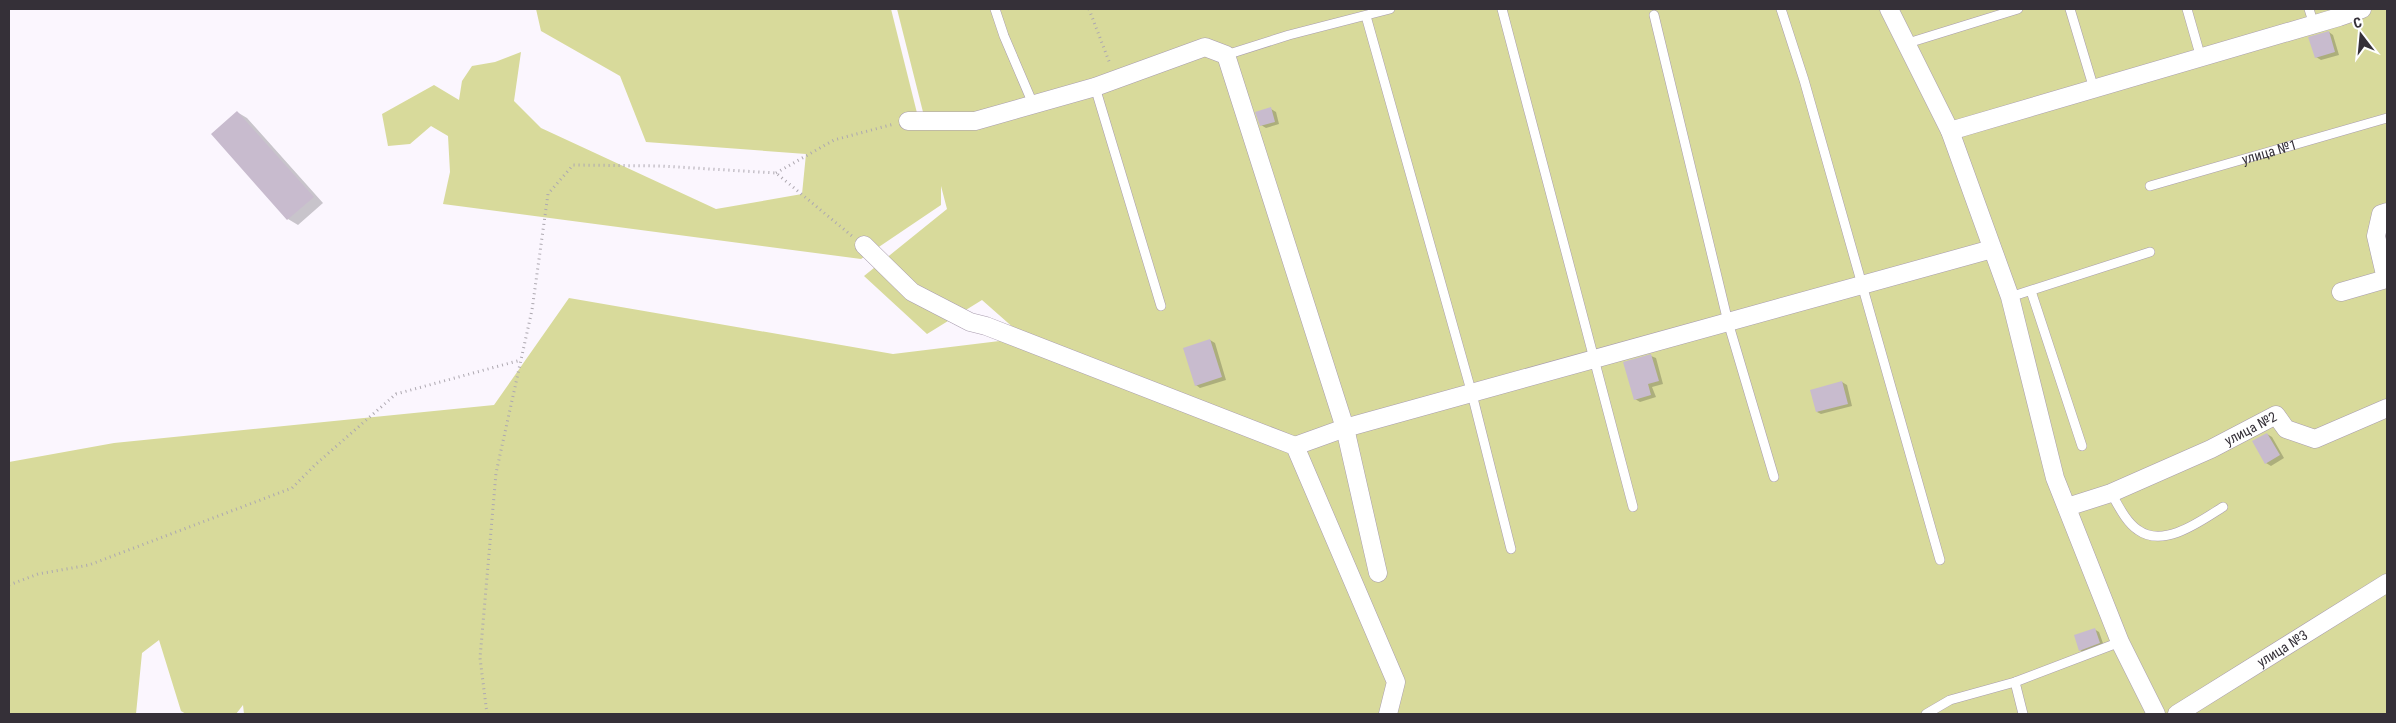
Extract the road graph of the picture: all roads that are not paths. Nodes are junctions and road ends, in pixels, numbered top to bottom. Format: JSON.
{"nodes":[{"id":1,"x":995,"y":9,"type":"edge"},
{"id":2,"x":1390,"y":9,"type":"edge"},
{"id":3,"x":1502,"y":9,"type":"edge"},
{"id":4,"x":1781,"y":9,"type":"edge"},
{"id":5,"x":1888,"y":9,"type":"edge"},
{"id":6,"x":2018,"y":9,"type":"edge"},
{"id":7,"x":2070,"y":9,"type":"edge"},
{"id":8,"x":2187,"y":9,"type":"edge"},
{"id":9,"x":2362,"y":9,"type":"edge"},
{"id":10,"x":1654,"y":15,"type":"dead end"},
{"id":11,"x":1366,"y":16,"type":"junction"},
{"id":12,"x":2312,"y":17,"type":"edge"},
{"id":13,"x":1908,"y":43,"type":"junction"},
{"id":14,"x":1226,"y":55,"type":"junction"},
{"id":15,"x":2201,"y":58,"type":"junction"},
{"id":16,"x":1095,"y":87,"type":"junction"},
{"id":17,"x":2094,"y":89,"type":"junction"},
{"id":18,"x":1033,"y":104,"type":"junction"},
{"id":19,"x":2387,"y":118,"type":"edge"},
{"id":20,"x":908,"y":121,"type":"road end"},
{"id":21,"x":1950,"y":131,"type":"junction"},
{"id":22,"x":2150,"y":186,"type":"dead end"},
{"id":23,"x":2387,"y":212,"type":"edge"},
{"id":24,"x":864,"y":245,"type":"road end"},
{"id":25,"x":1992,"y":249,"type":"junction"},
{"id":26,"x":2150,"y":252,"type":"dead end"},
{"id":27,"x":1861,"y":285,"type":"junction"},
{"id":28,"x":2031,"y":291,"type":"junction"},
{"id":29,"x":2341,"y":292,"type":"dead end"},
{"id":30,"x":2010,"y":297,"type":"junction"},
{"id":31,"x":1161,"y":306,"type":"dead end"},
{"id":32,"x":1728,"y":322,"type":"junction"},
{"id":33,"x":1595,"y":360,"type":"junction"},
{"id":34,"x":1472,"y":394,"type":"junction"},
{"id":35,"x":2387,"y":408,"type":"edge"},
{"id":36,"x":1345,"y":428,"type":"junction"},
{"id":37,"x":1295,"y":446,"type":"junction"},
{"id":38,"x":2082,"y":446,"type":"dead end"},
{"id":39,"x":1774,"y":477,"type":"dead end"},
{"id":40,"x":2111,"y":493,"type":"junction"},
{"id":41,"x":1633,"y":507,"type":"dead end"},
{"id":42,"x":2067,"y":507,"type":"junction"},
{"id":43,"x":2223,"y":507,"type":"dead end"},
{"id":44,"x":1511,"y":549,"type":"dead end"},
{"id":45,"x":1940,"y":560,"type":"dead end"},
{"id":46,"x":1378,"y":573,"type":"dead end"},
{"id":47,"x":2387,"y":583,"type":"edge"},
{"id":48,"x":2120,"y":642,"type":"junction"},
{"id":49,"x":2015,"y":682,"type":"junction"},
{"id":50,"x":1388,"y":714,"type":"edge"},
{"id":51,"x":1926,"y":714,"type":"edge"},
{"id":52,"x":2023,"y":714,"type":"edge"},
{"id":53,"x":2156,"y":714,"type":"edge"},
{"id":54,"x":2177,"y":714,"type":"edge"}],
"edges":[{"from":1,"to":18,"type":"lane"},
{"from":2,"to":11,"type":"lane"},
{"from":3,"to":33,"type":"lane"},
{"from":4,"to":27,"type":"lane"},
{"from":5,"to":13,"type":"street"},
{"from":6,"to":13,"type":"lane"},
{"from":7,"to":17,"type":"lane"},
{"from":8,"to":15,"type":"lane"},
{"from":9,"to":12,"type":"street"},
{"from":10,"to":32,"type":"lane"},
{"from":11,"to":14,"type":"lane"},
{"from":11,"to":34,"type":"lane"},
{"from":12,"to":15,"type":"street"},
{"from":13,"to":21,"type":"street"},
{"from":14,"to":16,"type":"street"},
{"from":14,"to":36,"type":"street"},
{"from":15,"to":17,"type":"street"},
{"from":16,"to":18,"type":"street"},
{"from":16,"to":31,"type":"lane"},
{"from":17,"to":21,"type":"street"},
{"from":18,"to":20,"type":"street"},
{"from":19,"to":22,"type":"lane","name":"улица №1"},
{"from":21,"to":25,"type":"street"},
{"from":23,"to":29,"type":"street"},
{"from":24,"to":37,"type":"street"},
{"from":25,"to":27,"type":"street"},
{"from":25,"to":30,"type":"street"},
{"from":26,"to":28,"type":"lane"},
{"from":27,"to":32,"type":"street"},
{"from":27,"to":45,"type":"lane"},
{"from":28,"to":30,"type":"lane"},
{"from":28,"to":38,"type":"lane"},
{"from":30,"to":42,"type":"street"},
{"from":32,"to":33,"type":"street"},
{"from":32,"to":39,"type":"lane"},
{"from":33,"to":34,"type":"street"},
{"from":33,"to":41,"type":"lane"},
{"from":34,"to":36,"type":"street"},
{"from":34,"to":44,"type":"lane"},
{"from":35,"to":40,"type":"street","name":"улица №2"},
{"from":36,"to":37,"type":"street"},
{"from":36,"to":46,"type":"street"},
{"from":37,"to":50,"type":"street"},
{"from":40,"to":42,"type":"street","name":"улица №2"},
{"from":40,"to":43,"type":"lane"},
{"from":42,"to":48,"type":"street"},
{"from":47,"to":54,"type":"street","name":"улица №3"},
{"from":48,"to":49,"type":"lane"},
{"from":48,"to":53,"type":"street"},
{"from":49,"to":51,"type":"lane"},
{"from":49,"to":52,"type":"lane"}]}
